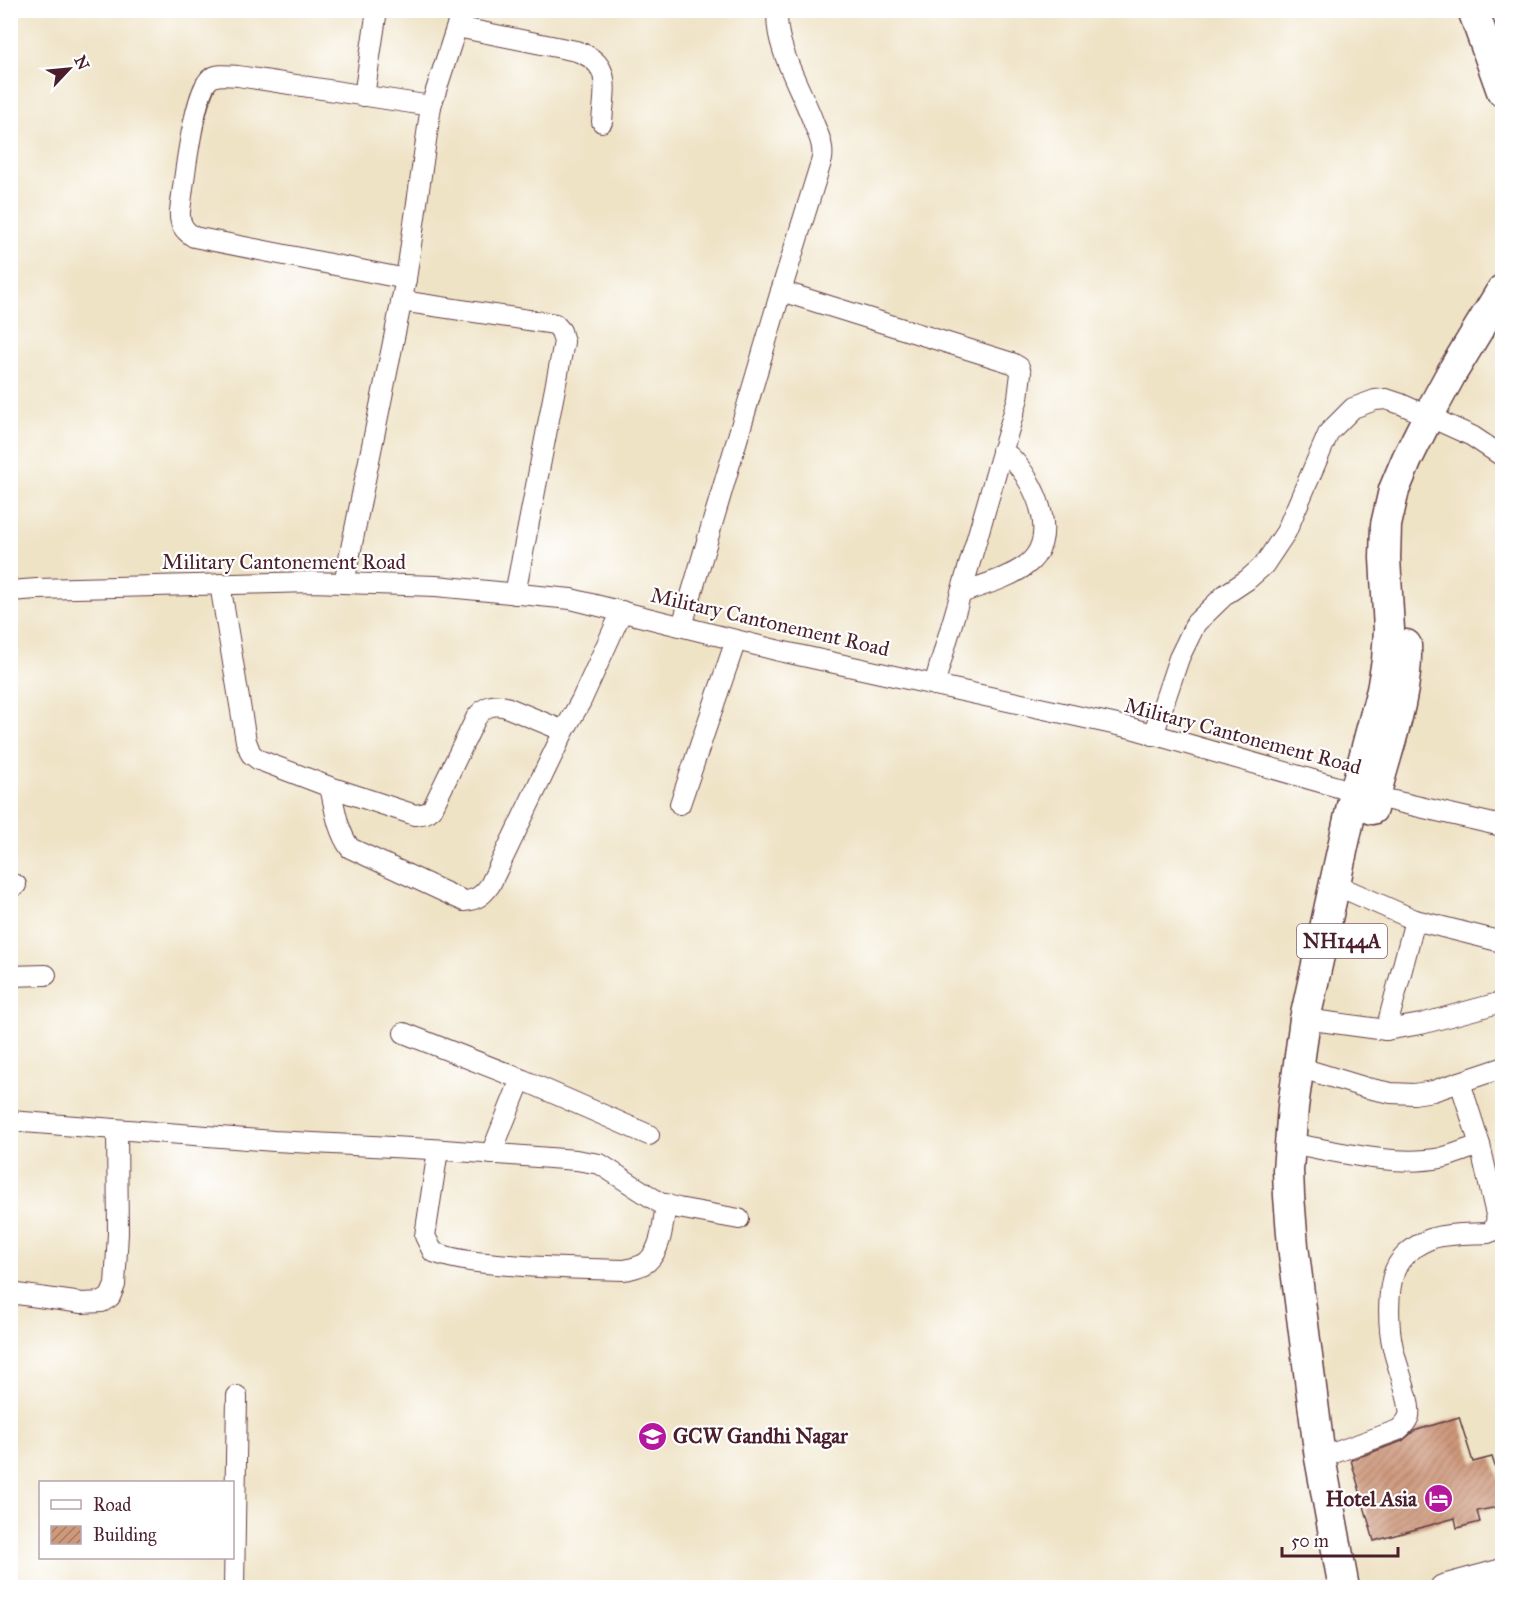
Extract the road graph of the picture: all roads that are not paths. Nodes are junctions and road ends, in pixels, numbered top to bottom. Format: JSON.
{"nodes":[{"id":1,"x":377,"y":10,"type":"edge"},
{"id":2,"x":778,"y":10,"type":"edge"},
{"id":3,"x":1473,"y":10,"type":"edge"},
{"id":4,"x":1492,"y":10,"type":"edge"},
{"id":5,"x":460,"y":19,"type":"edge"},
{"id":6,"x":1503,"y":37,"type":"edge"},
{"id":7,"x":1503,"y":91,"type":"edge"},
{"id":8,"x":364,"y":96,"type":"junction"},
{"id":9,"x":431,"y":106,"type":"junction"},
{"id":10,"x":602,"y":122,"type":"dead end"},
{"id":11,"x":406,"y":279,"type":"junction"},
{"id":12,"x":1503,"y":290,"type":"edge"},
{"id":13,"x":781,"y":291,"type":"junction"},
{"id":14,"x":401,"y":301,"type":"junction"},
{"id":15,"x":1503,"y":319,"type":"edge"},
{"id":16,"x":1435,"y":419,"type":"junction"},
{"id":17,"x":1002,"y":450,"type":"junction"},
{"id":18,"x":1503,"y":456,"type":"edge"},
{"id":19,"x":344,"y":583,"type":"junction"},
{"id":20,"x":220,"y":584,"type":"junction"},
{"id":21,"x":10,"y":591,"type":"edge"},
{"id":22,"x":961,"y":593,"type":"junction"},
{"id":23,"x":516,"y":594,"type":"junction"},
{"id":24,"x":622,"y":611,"type":"junction"},
{"id":25,"x":682,"y":626,"type":"junction"},
{"id":26,"x":736,"y":640,"type":"junction"},
{"id":27,"x":934,"y":685,"type":"junction"},
{"id":28,"x":564,"y":731,"type":"junction"},
{"id":29,"x":1153,"y":735,"type":"junction"},
{"id":30,"x":330,"y":787,"type":"junction"},
{"id":31,"x":1365,"y":794,"type":"junction"},
{"id":32,"x":680,"y":804,"type":"dead end"},
{"id":33,"x":1503,"y":826,"type":"edge"},
{"id":34,"x":1344,"y":889,"type":"junction"},
{"id":35,"x":1415,"y":920,"type":"junction"},
{"id":36,"x":1503,"y":942,"type":"edge"},
{"id":37,"x":45,"y":975,"type":"dead end"},
{"id":38,"x":10,"y":976,"type":"edge"},
{"id":39,"x":1503,"y":1002,"type":"edge"},
{"id":40,"x":1314,"y":1020,"type":"junction"},
{"id":41,"x":1386,"y":1030,"type":"junction"},
{"id":42,"x":404,"y":1033,"type":"dead end"},
{"id":43,"x":1503,"y":1068,"type":"edge"},
{"id":44,"x":1306,"y":1070,"type":"junction"},
{"id":45,"x":521,"y":1079,"type":"junction"},
{"id":46,"x":1460,"y":1082,"type":"junction"},
{"id":47,"x":10,"y":1121,"type":"edge"},
{"id":48,"x":117,"y":1130,"type":"junction"},
{"id":49,"x":650,"y":1135,"type":"dead end"},
{"id":50,"x":1296,"y":1144,"type":"junction"},
{"id":51,"x":1480,"y":1145,"type":"junction"},
{"id":52,"x":438,"y":1150,"type":"junction"},
{"id":53,"x":491,"y":1154,"type":"junction"},
{"id":54,"x":666,"y":1204,"type":"junction"},
{"id":55,"x":739,"y":1219,"type":"dead end"},
{"id":56,"x":10,"y":1293,"type":"edge"},
{"id":57,"x":237,"y":1396,"type":"dead end"},
{"id":58,"x":1334,"y":1453,"type":"junction"},
{"id":59,"x":1503,"y":1572,"type":"edge"},
{"id":60,"x":1341,"y":1582,"type":"edge"},
{"id":61,"x":234,"y":1587,"type":"edge"},
{"id":62,"x":1443,"y":1587,"type":"edge"}],
"edges":[{"from":1,"to":8,"type":"street"},
{"from":2,"to":13,"type":"street"},
{"from":3,"to":7,"type":"highway"},
{"from":4,"to":6,"type":"highway"},
{"from":5,"to":9,"type":"street"},
{"from":5,"to":10,"type":"street"},
{"from":8,"to":9,"type":"street"},
{"from":8,"to":11,"type":"street"},
{"from":9,"to":11,"type":"street"},
{"from":11,"to":14,"type":"street"},
{"from":12,"to":16,"type":"highway","number":"NH144A"},
{"from":13,"to":17,"type":"street"},
{"from":13,"to":25,"type":"street"},
{"from":14,"to":19,"type":"street"},
{"from":14,"to":23,"type":"street"},
{"from":15,"to":16,"type":"highway","number":"NH144A"},
{"from":16,"to":18,"type":"street"},
{"from":16,"to":29,"type":"street"},
{"from":16,"to":31,"type":"highway","number":"NH144A"},
{"from":17,"to":22,"type":"street"},
{"from":17,"to":22,"type":"street"},
{"from":19,"to":20,"type":"street","name":"Military Cantonement Road"},
{"from":19,"to":23,"type":"street","name":"Military Cantonement Road"},
{"from":20,"to":21,"type":"street","name":"Military Cantonement Road"},
{"from":20,"to":30,"type":"street"},
{"from":22,"to":27,"type":"street"},
{"from":23,"to":24,"type":"street","name":"Military Cantonement Road"},
{"from":24,"to":25,"type":"street","name":"Military Cantonement Road"},
{"from":24,"to":28,"type":"street"},
{"from":25,"to":26,"type":"street","name":"Military Cantonement Road"},
{"from":26,"to":27,"type":"street","name":"Military Cantonement Road"},
{"from":26,"to":32,"type":"street"},
{"from":27,"to":29,"type":"street","name":"Military Cantonement Road"},
{"from":28,"to":30,"type":"street"},
{"from":28,"to":30,"type":"street"},
{"from":29,"to":31,"type":"street","name":"Military Cantonement Road"},
{"from":31,"to":33,"type":"street","name":"Military Cantonement Road"},
{"from":31,"to":34,"type":"highway","number":"NH144A"},
{"from":34,"to":35,"type":"street"},
{"from":34,"to":40,"type":"highway","number":"NH144A"},
{"from":35,"to":36,"type":"street"},
{"from":35,"to":41,"type":"street"},
{"from":37,"to":38,"type":"street"},
{"from":39,"to":41,"type":"street"},
{"from":40,"to":41,"type":"street"},
{"from":40,"to":44,"type":"highway","number":"NH144A"},
{"from":42,"to":45,"type":"street"},
{"from":43,"to":46,"type":"street"},
{"from":44,"to":46,"type":"street"},
{"from":44,"to":50,"type":"highway","number":"NH144A"},
{"from":45,"to":49,"type":"street"},
{"from":45,"to":53,"type":"street"},
{"from":46,"to":51,"type":"street"},
{"from":47,"to":48,"type":"street"},
{"from":48,"to":52,"type":"street"},
{"from":48,"to":56,"type":"street"},
{"from":50,"to":51,"type":"street"},
{"from":50,"to":58,"type":"highway","number":"NH144A"},
{"from":50,"to":60,"type":"highway","number":"NH144A"},
{"from":51,"to":58,"type":"street"},
{"from":52,"to":53,"type":"street"},
{"from":52,"to":54,"type":"street"},
{"from":53,"to":54,"type":"street"},
{"from":54,"to":55,"type":"street"},
{"from":57,"to":61,"type":"street"},
{"from":58,"to":60,"type":"highway","number":"NH144A"},
{"from":59,"to":62,"type":"main road"}]}
